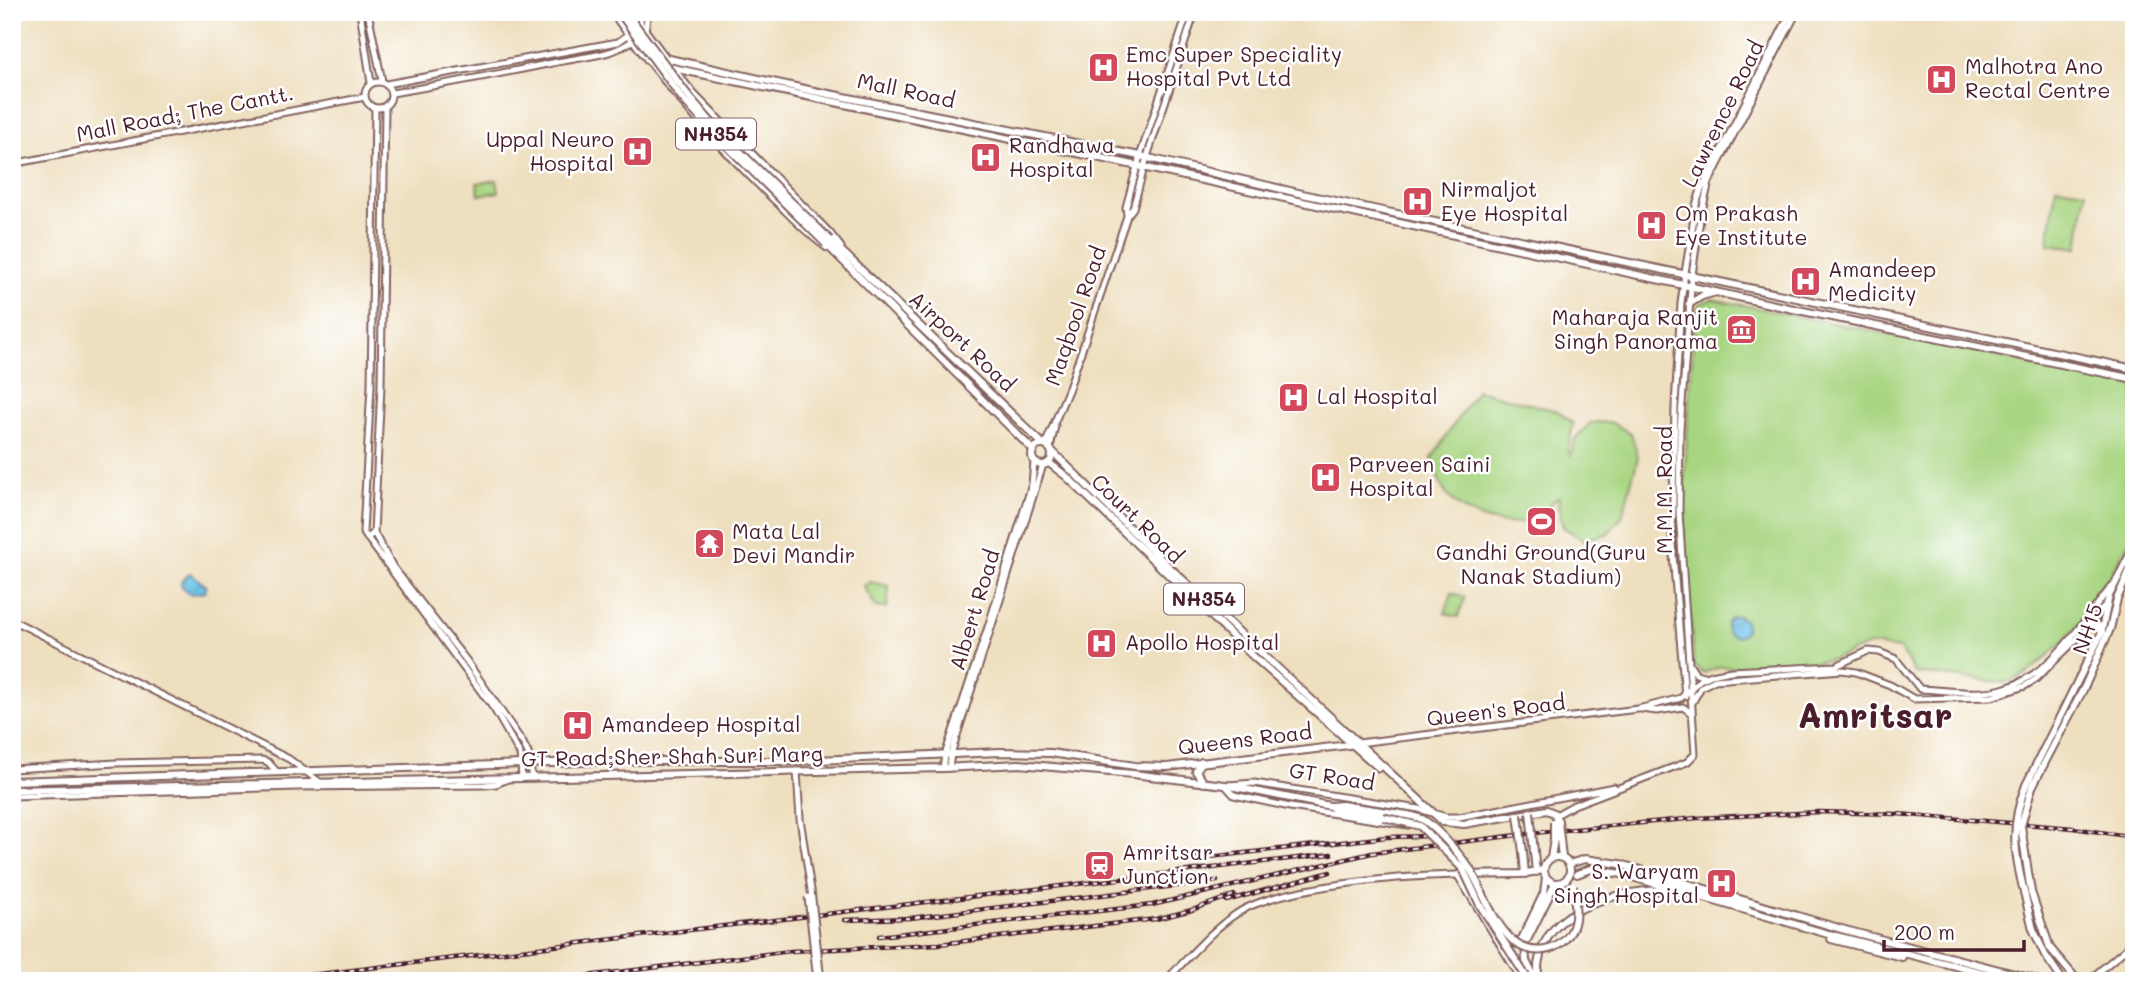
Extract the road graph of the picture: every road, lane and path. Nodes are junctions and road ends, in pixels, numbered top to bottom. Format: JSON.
{"nodes":[{"id":1,"x":360,"y":12,"type":"edge"},
{"id":2,"x":368,"y":12,"type":"edge"},
{"id":3,"x":612,"y":12,"type":"edge"},
{"id":4,"x":619,"y":12,"type":"edge"},
{"id":5,"x":626,"y":12,"type":"edge"},
{"id":6,"x":631,"y":12,"type":"edge"},
{"id":7,"x":641,"y":12,"type":"edge"},
{"id":8,"x":648,"y":12,"type":"edge"},
{"id":9,"x":1188,"y":12,"type":"edge"},
{"id":10,"x":1195,"y":12,"type":"edge"},
{"id":11,"x":1791,"y":12,"type":"edge"},
{"id":12,"x":1797,"y":12,"type":"edge"},
{"id":13,"x":640,"y":24,"type":"junction"},
{"id":14,"x":646,"y":31,"type":"junction"},
{"id":15,"x":631,"y":38,"type":"junction"},
{"id":16,"x":666,"y":58,"type":"junction"},
{"id":17,"x":648,"y":60,"type":"junction"},
{"id":18,"x":673,"y":68,"type":"junction"},
{"id":19,"x":371,"y":83,"type":"junction"},
{"id":20,"x":384,"y":83,"type":"junction"},
{"id":21,"x":392,"y":93,"type":"junction"},
{"id":22,"x":365,"y":97,"type":"junction"},
{"id":23,"x":385,"y":106,"type":"junction"},
{"id":24,"x":375,"y":108,"type":"junction"},
{"id":25,"x":1144,"y":157,"type":"junction"},
{"id":26,"x":12,"y":164,"type":"edge"},
{"id":27,"x":1136,"y":166,"type":"junction"},
{"id":28,"x":1144,"y":168,"type":"junction"},
{"id":29,"x":1127,"y":216,"type":"junction"},
{"id":30,"x":828,"y":242,"type":"junction"},
{"id":31,"x":838,"y":256,"type":"junction"},
{"id":32,"x":856,"y":267,"type":"junction"},
{"id":33,"x":1689,"y":274,"type":"junction"},
{"id":34,"x":1687,"y":285,"type":"junction"},
{"id":35,"x":1718,"y":292,"type":"junction"},
{"id":36,"x":1689,"y":304,"type":"junction"},
{"id":37,"x":2134,"y":369,"type":"edge"},
{"id":38,"x":2134,"y":379,"type":"edge"},
{"id":39,"x":1048,"y":447,"type":"junction"},
{"id":40,"x":1033,"y":450,"type":"junction"},
{"id":41,"x":1034,"y":462,"type":"junction"},
{"id":42,"x":1046,"y":464,"type":"junction"},
{"id":43,"x":363,"y":519,"type":"junction"},
{"id":44,"x":374,"y":520,"type":"junction"},
{"id":45,"x":374,"y":533,"type":"junction"},
{"id":46,"x":367,"y":538,"type":"junction"},
{"id":47,"x":2134,"y":545,"type":"edge"},
{"id":48,"x":2134,"y":561,"type":"edge"},
{"id":49,"x":2116,"y":582,"type":"junction"},
{"id":50,"x":2107,"y":603,"type":"junction"},
{"id":51,"x":12,"y":620,"type":"edge"},
{"id":52,"x":2092,"y":624,"type":"junction"},
{"id":53,"x":2102,"y":632,"type":"junction"},
{"id":54,"x":1689,"y":663,"type":"junction"},
{"id":55,"x":1707,"y":677,"type":"junction"},
{"id":56,"x":1690,"y":690,"type":"junction"},
{"id":57,"x":1685,"y":696,"type":"junction"},
{"id":58,"x":1691,"y":706,"type":"junction"},
{"id":59,"x":1638,"y":709,"type":"junction"},
{"id":60,"x":1692,"y":716,"type":"junction"},
{"id":61,"x":1355,"y":744,"type":"junction"},
{"id":62,"x":948,"y":755,"type":"junction"},
{"id":63,"x":1203,"y":761,"type":"junction"},
{"id":64,"x":527,"y":764,"type":"junction"},
{"id":65,"x":1135,"y":766,"type":"joint"},
{"id":66,"x":1167,"y":767,"type":"junction"},
{"id":67,"x":946,"y":768,"type":"junction"},
{"id":68,"x":12,"y":769,"type":"edge"},
{"id":69,"x":797,"y":771,"type":"junction"},
{"id":70,"x":309,"y":772,"type":"junction"},
{"id":71,"x":278,"y":773,"type":"junction"},
{"id":72,"x":1166,"y":777,"type":"junction"},
{"id":73,"x":522,"y":778,"type":"junction"},
{"id":74,"x":532,"y":778,"type":"junction"},
{"id":75,"x":508,"y":779,"type":"junction"},
{"id":76,"x":12,"y":780,"type":"edge"},
{"id":77,"x":321,"y":783,"type":"junction"},
{"id":78,"x":1204,"y":783,"type":"junction"},
{"id":79,"x":1631,"y":783,"type":"junction"},
{"id":80,"x":1225,"y":785,"type":"junction"},
{"id":81,"x":12,"y":790,"type":"edge"},
{"id":82,"x":12,"y":796,"type":"edge"},
{"id":83,"x":1330,"y":806,"type":"junction"},
{"id":84,"x":1432,"y":813,"type":"junction"},
{"id":85,"x":1530,"y":813,"type":"junction"},
{"id":86,"x":1518,"y":815,"type":"junction"},
{"id":87,"x":1556,"y":819,"type":"junction"},
{"id":88,"x":1443,"y":822,"type":"junction"},
{"id":89,"x":1557,"y":839,"type":"junction"},
{"id":90,"x":1551,"y":858,"type":"junction"},
{"id":91,"x":1562,"y":858,"type":"junction"},
{"id":92,"x":1580,"y":860,"type":"junction"},
{"id":93,"x":1569,"y":864,"type":"junction"},
{"id":94,"x":1542,"y":873,"type":"junction"},
{"id":95,"x":1525,"y":874,"type":"junction"},
{"id":96,"x":1577,"y":874,"type":"junction"},
{"id":97,"x":1458,"y":875,"type":"junction"},
{"id":98,"x":1555,"y":884,"type":"junction"},
{"id":99,"x":1664,"y":890,"type":"junction"},
{"id":100,"x":2028,"y":892,"type":"junction"},
{"id":101,"x":2134,"y":942,"type":"edge"},
{"id":102,"x":1501,"y":946,"type":"junction"},
{"id":103,"x":819,"y":981,"type":"edge"},
{"id":104,"x":1166,"y":981,"type":"edge"},
{"id":105,"x":1523,"y":981,"type":"edge"},
{"id":106,"x":1529,"y":981,"type":"edge"},
{"id":107,"x":1537,"y":981,"type":"edge"},
{"id":108,"x":1999,"y":981,"type":"edge"},
{"id":109,"x":2015,"y":981,"type":"edge"},
{"id":110,"x":2030,"y":981,"type":"edge"},
{"id":111,"x":2041,"y":981,"type":"edge"},
{"id":112,"x":2063,"y":981,"type":"edge"},
{"id":113,"x":2078,"y":981,"type":"edge"},
{"id":114,"x":2088,"y":981,"type":"edge"}],
"edges":[{"from":1,"to":19,"type":"main road"},
{"from":2,"to":20,"type":"main road"},
{"from":3,"to":15,"type":"main road"},
{"from":4,"to":30,"type":"main road","number":"NH354","bridge":true},
{"from":5,"to":30,"type":"main road","number":"NH354","bridge":true},
{"from":6,"to":13,"type":"main road"},
{"from":7,"to":13,"type":"main road"},
{"from":8,"to":14,"type":"main road"},
{"from":9,"to":25,"type":"main road"},
{"from":10,"to":25,"type":"main road"},
{"from":11,"to":33,"type":"main road","name":"Lawrence Road"},
{"from":12,"to":33,"type":"main road","name":"Lawrence Road"},
{"from":13,"to":14,"type":"main road"},
{"from":13,"to":15,"type":"main road"},
{"from":14,"to":15,"type":"main road"},
{"from":14,"to":16,"type":"main road"},
{"from":15,"to":17,"type":"main road"},
{"from":15,"to":20,"type":"main road"},
{"from":15,"to":21,"type":"main road"},
{"from":16,"to":18,"type":"main road"},
{"from":16,"to":25,"type":"main road","name":"Mall Road"},
{"from":17,"to":18,"type":"main road","name":"Mall Road"},
{"from":17,"to":31,"type":"main road"},
{"from":18,"to":27,"type":"main road","name":"Mall Road"},
{"from":18,"to":32,"type":"main road"},
{"from":19,"to":20,"type":"main road"},
{"from":19,"to":22,"type":"main road"},
{"from":20,"to":21,"type":"main road"},
{"from":21,"to":23,"type":"main road"},
{"from":22,"to":24,"type":"main road"},
{"from":22,"to":26,"type":"main road","name":"Mall Road; The Cantt."},
{"from":23,"to":24,"type":"main road"},
{"from":23,"to":44,"type":"main road"},
{"from":24,"to":43,"type":"main road"},
{"from":25,"to":27,"type":"main road","name":"Maqbool Road"},
{"from":25,"to":28,"type":"main road","name":"Maqbool Road"},
{"from":25,"to":33,"type":"main road","name":"Mall Road"},
{"from":27,"to":28,"type":"main road","name":"Mall Road"},
{"from":27,"to":29,"type":"main road","name":"Maqbool Road"},
{"from":28,"to":29,"type":"main road","name":"Maqbool Road"},
{"from":28,"to":34,"type":"main road","name":"Mall Road"},
{"from":29,"to":39,"type":"main road","name":"Maqbool Road"},
{"from":30,"to":31,"type":"main road","number":"NH354"},
{"from":30,"to":32,"type":"main road","number":"NH354"},
{"from":31,"to":40,"type":"main road","number":"NH354"},
{"from":32,"to":39,"type":"main road","name":"Airport Road","number":"NH354"},
{"from":33,"to":34,"type":"main road","name":"M.M.M. Road"},
{"from":33,"to":37,"type":"main road","name":"Mall Road"},
{"from":34,"to":35,"type":"main road","name":"Mall Road"},
{"from":34,"to":36,"type":"main road","name":"M.M.M. Road"},
{"from":34,"to":57,"type":"main road","name":"M.M.M. Road"},
{"from":35,"to":36,"type":"main road"},
{"from":35,"to":38,"type":"main road","name":"Mall Road"},
{"from":36,"to":54,"type":"main road","name":"M.M.M. Road"},
{"from":39,"to":40,"type":"main road"},
{"from":39,"to":42,"type":"main road"},
{"from":39,"to":61,"type":"main road","name":"Court Road","number":"NH354"},
{"from":40,"to":41,"type":"main road"},
{"from":41,"to":42,"type":"main road","number":"NH354"},
{"from":41,"to":62,"type":"main road","name":"Albert Road"},
{"from":42,"to":61,"type":"main road","name":"Court Road","number":"NH354"},
{"from":42,"to":62,"type":"main road","name":"Albert Road"},
{"from":43,"to":44,"type":"main road"},
{"from":43,"to":46,"type":"main road"},
{"from":44,"to":45,"type":"main road"},
{"from":45,"to":46,"type":"main road"},
{"from":45,"to":64,"type":"main road"},
{"from":46,"to":64,"type":"main road"},
{"from":47,"to":49,"type":"main road","name":"NH15"},
{"from":48,"to":100,"type":"main road","name":"NH15","bridge":true},
{"from":49,"to":50,"type":"main road","name":"NH15"},
{"from":49,"to":55,"type":"main road"},
{"from":50,"to":52,"type":"main road"},
{"from":50,"to":53,"type":"main road","name":"NH15"},
{"from":51,"to":70,"type":"main road"},
{"from":52,"to":53,"type":"main road"},
{"from":52,"to":58,"type":"main road"},
{"from":53,"to":100,"type":"main road","name":"NH15","bridge":true},
{"from":54,"to":55,"type":"main road"},
{"from":54,"to":56,"type":"main road","name":"M.M.M. Road"},
{"from":55,"to":56,"type":"main road"},
{"from":56,"to":57,"type":"main road"},
{"from":56,"to":58,"type":"main road","name":"M.M.M. Road"},
{"from":57,"to":59,"type":"main road","name":"Queen's Road"},
{"from":58,"to":60,"type":"main road","name":"M.M.M. Road"},
{"from":59,"to":60,"type":"main road","name":"Queen's Road"},
{"from":59,"to":61,"type":"main road","name":"Queen's Road"},
{"from":60,"to":79,"type":"main road","name":"M.M.M. Road"},
{"from":61,"to":63,"type":"main road","name":"Queens Road"},
{"from":61,"to":84,"type":"main road","number":"NH354"},
{"from":62,"to":64,"type":"main road","name":"GT Road;Sher Shah Suri Marg"},
{"from":62,"to":65,"type":"main road","name":"GT Road;Sher Shah Suri Marg"},
{"from":62,"to":67,"type":"main road","name":"Albert Road"},
{"from":63,"to":66,"type":"main road","name":"Queens Road"},
{"from":63,"to":78,"type":"main road"},
{"from":64,"to":70,"type":"main road","name":"GT Road;Sher Shah Suri Marg"},
{"from":64,"to":73,"type":"main road"},
{"from":64,"to":74,"type":"main road"},
{"from":65,"to":66,"type":"main road","name":"Queens Road"},
{"from":66,"to":72,"type":"main road"},
{"from":67,"to":69,"type":"main road","name":"GT Road;Sher Shah Suri Marg"},
{"from":67,"to":72,"type":"main road","name":"GT Road;Sher Shah Suri Marg"},
{"from":68,"to":71,"type":"main road"},
{"from":69,"to":74,"type":"main road","name":"GT Road;Sher Shah Suri Marg"},
{"from":69,"to":103,"type":"main road","bridge":true},
{"from":70,"to":71,"type":"main road","name":"GT Road;Sher Shah Suri Marg"},
{"from":70,"to":77,"type":"main road"},
{"from":71,"to":76,"type":"main road","name":"GT Road;Sher Shah Suri Marg"},
{"from":72,"to":78,"type":"main road","name":"GT Road;Sher Shah Suri Marg"},
{"from":73,"to":74,"type":"main road","name":"GT Road;Sher Shah Suri Marg"},
{"from":73,"to":75,"type":"main road","name":"GT Road;Sher Shah Suri Marg"},
{"from":75,"to":77,"type":"main road","name":"GT Road;Sher Shah Suri Marg"},
{"from":75,"to":82,"type":"main road"},
{"from":77,"to":81,"type":"main road","name":"GT Road;Sher Shah Suri Marg"},
{"from":78,"to":80,"type":"main road","name":"GT Road;Sher Shah Suri Marg"},
{"from":79,"to":84,"type":"main road","name":"GT Road"},
{"from":79,"to":87,"type":"main road"},
{"from":80,"to":83,"type":"main road","name":"GT Road;Sher Shah Suri Marg"},
{"from":80,"to":84,"type":"main road","name":"GT Road"},
{"from":80,"to":88,"type":"main road"},
{"from":83,"to":96,"type":"main road","bridge":true},
{"from":83,"to":106,"type":"main road","bridge":true},
{"from":84,"to":88,"type":"main road","number":"NH354"},
{"from":85,"to":86,"type":"main road","bridge":true},
{"from":85,"to":87,"type":"main road","bridge":true},
{"from":85,"to":94,"type":"main road","bridge":true},
{"from":86,"to":88,"type":"main road"},
{"from":86,"to":95,"type":"main road","bridge":true},
{"from":87,"to":89,"type":"main road","bridge":true},
{"from":89,"to":90,"type":"main road"},
{"from":89,"to":91,"type":"main road"},
{"from":90,"to":91,"type":"main road"},
{"from":90,"to":94,"type":"main road"},
{"from":91,"to":93,"type":"main road"},
{"from":92,"to":93,"type":"main road"},
{"from":92,"to":110,"type":"main road"},
{"from":92,"to":111,"type":"main road"},
{"from":93,"to":98,"type":"main road"},
{"from":94,"to":95,"type":"main road"},
{"from":94,"to":98,"type":"main road"},
{"from":94,"to":102,"type":"main road"},
{"from":95,"to":97,"type":"main road"},
{"from":96,"to":99,"type":"main road"},
{"from":96,"to":109,"type":"main road"},
{"from":97,"to":102,"type":"main road"},
{"from":97,"to":104,"type":"main road"},
{"from":98,"to":107,"type":"main road"},
{"from":99,"to":107,"type":"main road"},
{"from":99,"to":108,"type":"main road"},
{"from":100,"to":112,"type":"main road"},
{"from":100,"to":113,"type":"main road"},
{"from":101,"to":114,"type":"main road"},
{"from":102,"to":105,"type":"main road"}]}
